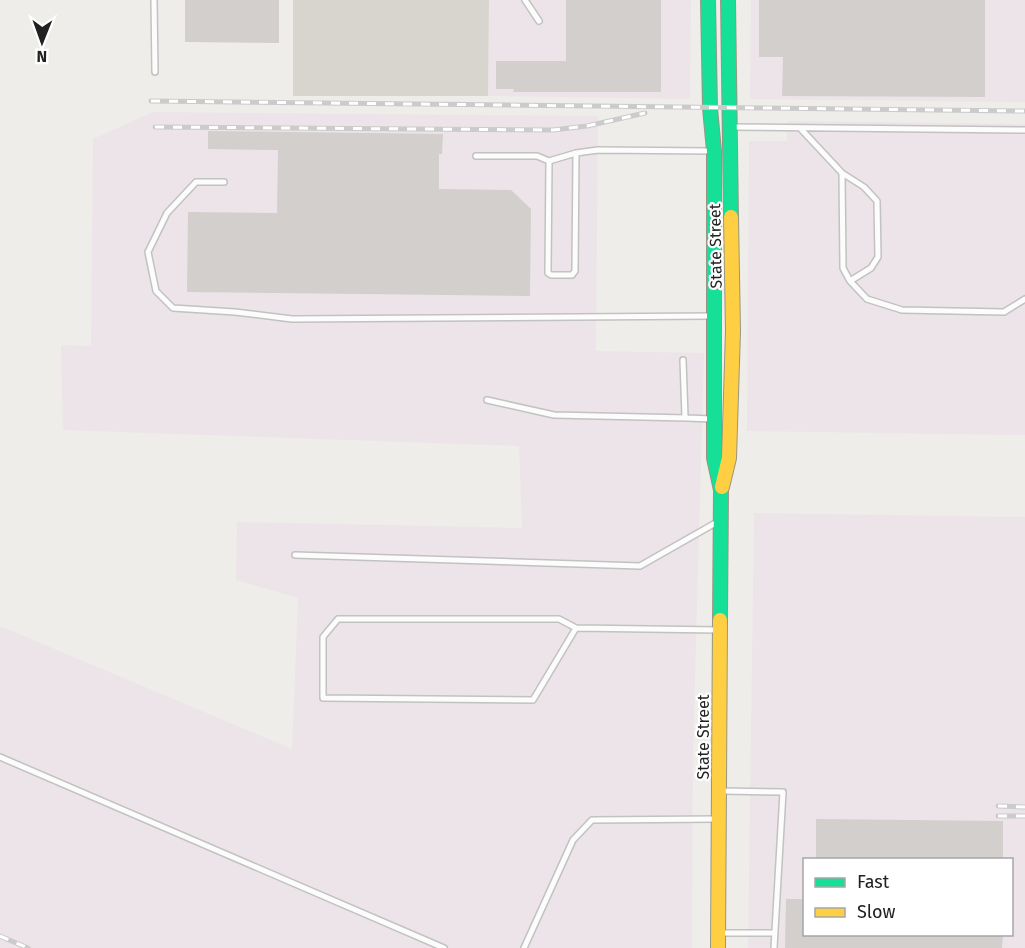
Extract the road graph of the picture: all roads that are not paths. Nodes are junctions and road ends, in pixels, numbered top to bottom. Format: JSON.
{"nodes":[{"id":1,"x":154,"y":0,"type":"edge"},
{"id":2,"x":525,"y":0,"type":"edge"},
{"id":3,"x":708,"y":0,"type":"edge"},
{"id":4,"x":728,"y":0,"type":"edge"},
{"id":5,"x":539,"y":21,"type":"dead end"},
{"id":6,"x":155,"y":72,"type":"dead end"},
{"id":7,"x":730,"y":127,"type":"junction"},
{"id":8,"x":800,"y":128,"type":"junction"},
{"id":9,"x":1025,"y":130,"type":"edge"},
{"id":10,"x":714,"y":151,"type":"junction"},
{"id":11,"x":576,"y":153,"type":"junction"},
{"id":12,"x":476,"y":156,"type":"dead end"},
{"id":13,"x":549,"y":161,"type":"junction"},
{"id":14,"x":842,"y":173,"type":"junction"},
{"id":15,"x":224,"y":182,"type":"dead end"},
{"id":16,"x":850,"y":281,"type":"junction"},
{"id":17,"x":1025,"y":298,"type":"edge"},
{"id":18,"x":713,"y":315,"type":"junction"},
{"id":19,"x":683,"y":360,"type":"dead end"},
{"id":20,"x":487,"y":400,"type":"dead end"},
{"id":21,"x":687,"y":418,"type":"junction"},
{"id":22,"x":714,"y":418,"type":"junction"},
{"id":23,"x":721,"y":490,"type":"junction"},
{"id":24,"x":721,"y":520,"type":"junction"},
{"id":25,"x":295,"y":555,"type":"dead end"},
{"id":26,"x":576,"y":628,"type":"junction"},
{"id":27,"x":720,"y":630,"type":"junction"},
{"id":28,"x":0,"y":757,"type":"edge"},
{"id":29,"x":719,"y":791,"type":"junction"},
{"id":30,"x":719,"y":819,"type":"junction"},
{"id":31,"x":718,"y":933,"type":"junction"},
{"id":32,"x":774,"y":933,"type":"junction"},
{"id":33,"x":444,"y":948,"type":"edge"},
{"id":34,"x":524,"y":948,"type":"edge"},
{"id":35,"x":718,"y":948,"type":"edge"},
{"id":36,"x":774,"y":948,"type":"edge"}],
"edges":[{"from":1,"to":6,"type":"lane"},
{"from":2,"to":5,"type":"lane"},
{"from":3,"to":10,"type":"street","name":"State Street"},
{"from":4,"to":7,"type":"street","name":"State Street"},
{"from":7,"to":8,"type":"lane"},
{"from":7,"to":23,"type":"street","name":"State Street"},
{"from":8,"to":9,"type":"lane"},
{"from":8,"to":14,"type":"lane"},
{"from":10,"to":11,"type":"lane"},
{"from":10,"to":18,"type":"street","name":"State Street"},
{"from":11,"to":13,"type":"lane"},
{"from":11,"to":13,"type":"lane"},
{"from":12,"to":13,"type":"lane"},
{"from":14,"to":16,"type":"lane"},
{"from":14,"to":16,"type":"lane"},
{"from":15,"to":18,"type":"lane"},
{"from":16,"to":17,"type":"lane"},
{"from":18,"to":22,"type":"street","name":"State Street"},
{"from":19,"to":21,"type":"lane"},
{"from":20,"to":21,"type":"lane"},
{"from":21,"to":22,"type":"lane"},
{"from":22,"to":23,"type":"street","name":"State Street"},
{"from":23,"to":24,"type":"street","name":"State Street"},
{"from":24,"to":25,"type":"lane"},
{"from":24,"to":27,"type":"street","name":"State Street"},
{"from":26,"to":26,"type":"lane"},
{"from":26,"to":27,"type":"lane"},
{"from":27,"to":29,"type":"street","name":"State Street"},
{"from":28,"to":33,"type":"lane"},
{"from":29,"to":30,"type":"street","name":"State Street"},
{"from":29,"to":32,"type":"lane"},
{"from":30,"to":31,"type":"street","name":"State Street"},
{"from":30,"to":34,"type":"lane"},
{"from":31,"to":32,"type":"lane"},
{"from":31,"to":35,"type":"street","name":"State Street"},
{"from":32,"to":36,"type":"lane"}]}
